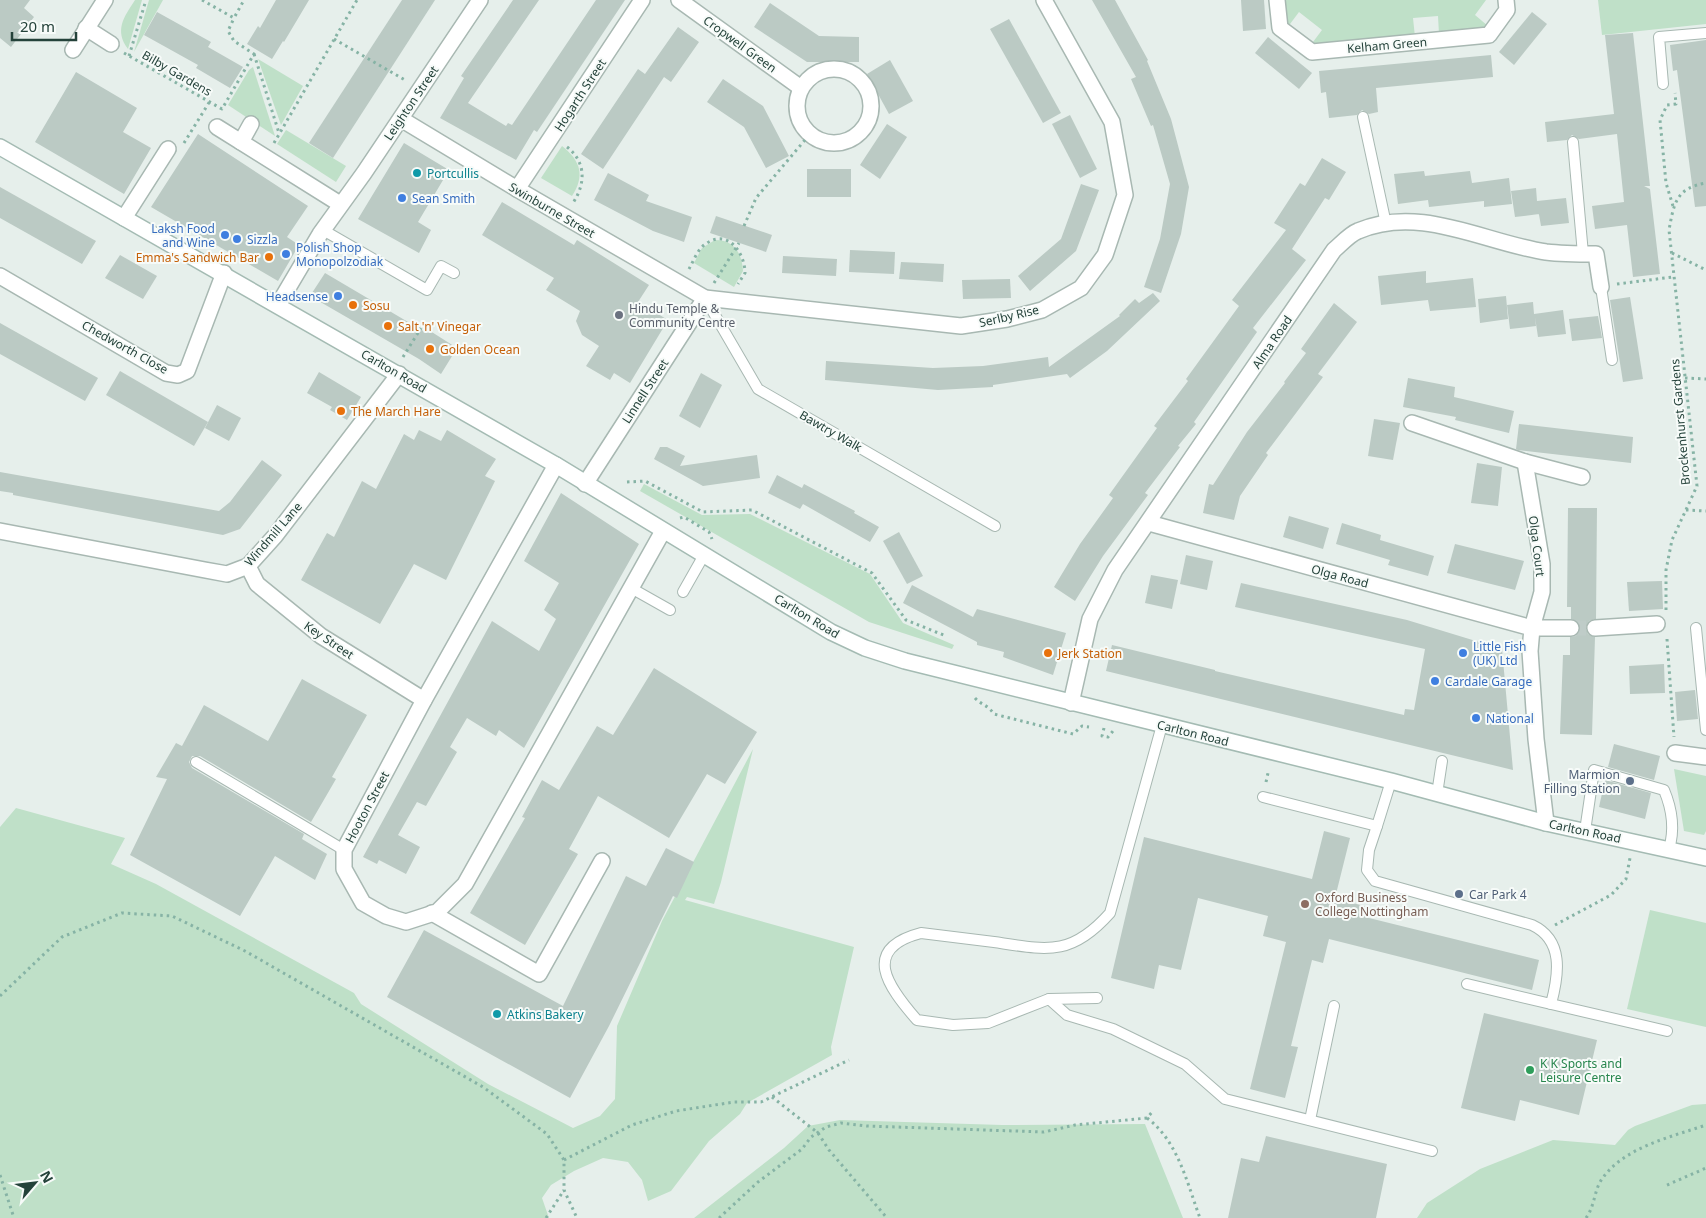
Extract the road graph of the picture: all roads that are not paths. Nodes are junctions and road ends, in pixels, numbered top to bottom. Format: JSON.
{"nodes":[{"id":1,"x":105,"y":0,"type":"edge"},
{"id":2,"x":480,"y":0,"type":"edge"},
{"id":3,"x":642,"y":0,"type":"edge"},
{"id":4,"x":679,"y":0,"type":"edge"},
{"id":5,"x":1044,"y":0,"type":"edge"},
{"id":6,"x":1277,"y":0,"type":"edge"},
{"id":7,"x":1506,"y":0,"type":"edge"},
{"id":8,"x":86,"y":28,"type":"junction"},
{"id":9,"x":1706,"y":33,"type":"edge"},
{"id":10,"x":111,"y":44,"type":"road end"},
{"id":11,"x":73,"y":50,"type":"dead end"},
{"id":12,"x":1664,"y":84,"type":"dead end"},
{"id":13,"x":802,"y":88,"type":"junction"},
{"id":14,"x":1363,"y":117,"type":"dead end"},
{"id":15,"x":401,"y":119,"type":"junction"},
{"id":16,"x":251,"y":124,"type":"dead end"},
{"id":17,"x":217,"y":127,"type":"dead end"},
{"id":18,"x":240,"y":142,"type":"junction"},
{"id":19,"x":1574,"y":142,"type":"dead end"},
{"id":20,"x":0,"y":147,"type":"edge"},
{"id":21,"x":168,"y":149,"type":"road end"},
{"id":22,"x":517,"y":190,"type":"junction"},
{"id":23,"x":340,"y":204,"type":"junction"},
{"id":24,"x":124,"y":218,"type":"junction"},
{"id":25,"x":1386,"y":224,"type":"junction"},
{"id":26,"x":323,"y":230,"type":"junction"},
{"id":27,"x":1583,"y":254,"type":"junction"},
{"id":28,"x":454,"y":273,"type":"dead end"},
{"id":29,"x":224,"y":274,"type":"junction"},
{"id":30,"x":0,"y":276,"type":"edge"},
{"id":31,"x":1601,"y":287,"type":"joint"},
{"id":32,"x":705,"y":298,"type":"junction"},
{"id":33,"x":278,"y":305,"type":"junction"},
{"id":34,"x":1612,"y":360,"type":"dead end"},
{"id":35,"x":397,"y":372,"type":"junction"},
{"id":36,"x":1412,"y":423,"type":"dead end"},
{"id":37,"x":1525,"y":462,"type":"junction"},
{"id":38,"x":556,"y":465,"type":"junction"},
{"id":39,"x":1582,"y":477,"type":"dead end"},
{"id":40,"x":585,"y":484,"type":"junction"},
{"id":41,"x":1149,"y":524,"type":"junction"},
{"id":42,"x":995,"y":526,"type":"dead end"},
{"id":43,"x":0,"y":531,"type":"edge"},
{"id":44,"x":663,"y":531,"type":"junction"},
{"id":45,"x":704,"y":555,"type":"junction"},
{"id":46,"x":248,"y":566,"type":"junction"},
{"id":47,"x":631,"y":588,"type":"junction"},
{"id":48,"x":683,"y":592,"type":"dead end"},
{"id":49,"x":670,"y":610,"type":"dead end"},
{"id":50,"x":1663,"y":625,"type":"road end"},
{"id":51,"x":1532,"y":628,"type":"junction"},
{"id":52,"x":1571,"y":628,"type":"tunnel mouth"},
{"id":53,"x":1596,"y":628,"type":"tunnel mouth"},
{"id":54,"x":1696,"y":628,"type":"dead end"},
{"id":55,"x":1704,"y":690,"type":"edge"},
{"id":56,"x":424,"y":700,"type":"junction"},
{"id":57,"x":1071,"y":703,"type":"junction"},
{"id":58,"x":1162,"y":725,"type":"junction"},
{"id":59,"x":1706,"y":730,"type":"edge"},
{"id":60,"x":1675,"y":753,"type":"road end"},
{"id":61,"x":1706,"y":756,"type":"edge"},
{"id":62,"x":1442,"y":761,"type":"dead end"},
{"id":63,"x":196,"y":762,"type":"dead end"},
{"id":64,"x":1391,"y":781,"type":"junction"},
{"id":65,"x":1437,"y":794,"type":"junction"},
{"id":66,"x":1263,"y":798,"type":"dead end"},
{"id":67,"x":1546,"y":823,"type":"junction"},
{"id":68,"x":1377,"y":826,"type":"junction"},
{"id":69,"x":1585,"y":831,"type":"junction"},
{"id":70,"x":1670,"y":849,"type":"junction"},
{"id":71,"x":344,"y":850,"type":"junction"},
{"id":72,"x":1706,"y":858,"type":"edge"},
{"id":73,"x":602,"y":861,"type":"dead end"},
{"id":74,"x":432,"y":913,"type":"junction"},
{"id":75,"x":1467,"y":984,"type":"dead end"},
{"id":76,"x":1097,"y":998,"type":"dead end"},
{"id":77,"x":1049,"y":999,"type":"junction"},
{"id":78,"x":1551,"y":1004,"type":"junction"},
{"id":79,"x":1334,"y":1006,"type":"dead end"},
{"id":80,"x":1667,"y":1031,"type":"dead end"},
{"id":81,"x":1310,"y":1120,"type":"junction"},
{"id":82,"x":1432,"y":1151,"type":"dead end"}],
"edges":[{"from":1,"to":8,"type":"street"},
{"from":2,"to":15,"type":"street","name":"Leighton Street"},
{"from":3,"to":22,"type":"street","name":"Hogarth Street"},
{"from":4,"to":13,"type":"street","name":"Cropwell Green"},
{"from":5,"to":32,"type":"street","name":"Serlby Rise"},
{"from":6,"to":7,"type":"street","name":"Kelham Green"},
{"from":8,"to":10,"type":"street"},
{"from":8,"to":11,"type":"street"},
{"from":9,"to":12,"type":"lane"},
{"from":13,"to":13,"type":"street"},
{"from":14,"to":25,"type":"lane"},
{"from":15,"to":22,"type":"street","name":"Swinburne Street"},
{"from":15,"to":23,"type":"street","name":"Leighton Street"},
{"from":16,"to":18,"type":"street"},
{"from":17,"to":18,"type":"street"},
{"from":18,"to":23,"type":"street"},
{"from":19,"to":27,"type":"lane"},
{"from":20,"to":24,"type":"street","name":"Carlton Road"},
{"from":21,"to":24,"type":"street"},
{"from":22,"to":32,"type":"street","name":"Swinburne Street"},
{"from":23,"to":26,"type":"street","name":"Leighton Street"},
{"from":24,"to":29,"type":"street","name":"Carlton Road"},
{"from":25,"to":27,"type":"street","name":"Alma Road"},
{"from":25,"to":41,"type":"street","name":"Alma Road"},
{"from":26,"to":28,"type":"lane"},
{"from":26,"to":33,"type":"street","name":"Leighton Street"},
{"from":27,"to":31,"type":"street"},
{"from":29,"to":30,"type":"street","name":"Chedworth Close"},
{"from":29,"to":33,"type":"street","name":"Carlton Road"},
{"from":31,"to":34,"type":"lane"},
{"from":32,"to":40,"type":"street","name":"Linnell Street"},
{"from":32,"to":42,"type":"lane","name":"Bawtry Walk"},
{"from":33,"to":35,"type":"street","name":"Carlton Road"},
{"from":35,"to":38,"type":"street","name":"Carlton Road"},
{"from":35,"to":46,"type":"street","name":"Windmill Lane"},
{"from":36,"to":37,"type":"street"},
{"from":37,"to":39,"type":"street"},
{"from":37,"to":51,"type":"street","name":"Olga Court"},
{"from":38,"to":40,"type":"street","name":"Carlton Road"},
{"from":38,"to":56,"type":"street","name":"Hooton Street"},
{"from":40,"to":44,"type":"street","name":"Carlton Road"},
{"from":41,"to":51,"type":"street","name":"Olga Road"},
{"from":41,"to":57,"type":"street","name":"Alma Road"},
{"from":43,"to":46,"type":"street","name":"Windmill Lane"},
{"from":44,"to":45,"type":"street","name":"Carlton Road"},
{"from":44,"to":47,"type":"street","name":"Hooton Street"},
{"from":45,"to":48,"type":"lane"},
{"from":45,"to":57,"type":"street","name":"Carlton Road"},
{"from":46,"to":56,"type":"street","name":"Key Street"},
{"from":47,"to":49,"type":"lane"},
{"from":47,"to":74,"type":"street","name":"Hooton Street"},
{"from":50,"to":53,"type":"street"},
{"from":51,"to":52,"type":"street","name":"Olga Road"},
{"from":51,"to":67,"type":"street"},
{"from":54,"to":55,"type":"lane"},
{"from":55,"to":59,"type":"lane"},
{"from":56,"to":71,"type":"street","name":"Hooton Street"},
{"from":57,"to":58,"type":"street","name":"Carlton Road"},
{"from":58,"to":64,"type":"street","name":"Carlton Road"},
{"from":58,"to":77,"type":"lane"},
{"from":60,"to":61,"type":"street"},
{"from":62,"to":65,"type":"lane"},
{"from":63,"to":71,"type":"lane"},
{"from":64,"to":65,"type":"street","name":"Carlton Road"},
{"from":64,"to":68,"type":"lane"},
{"from":65,"to":67,"type":"street","name":"Carlton Road"},
{"from":66,"to":68,"type":"lane"},
{"from":67,"to":69,"type":"street","name":"Carlton Road"},
{"from":68,"to":78,"type":"lane"},
{"from":69,"to":70,"type":"street","name":"Carlton Road"},
{"from":69,"to":70,"type":"lane"},
{"from":70,"to":72,"type":"street","name":"Carlton Road"},
{"from":71,"to":74,"type":"street","name":"Hooton Street"},
{"from":73,"to":74,"type":"street"},
{"from":75,"to":78,"type":"lane"},
{"from":76,"to":77,"type":"lane"},
{"from":77,"to":81,"type":"lane"},
{"from":78,"to":80,"type":"lane"},
{"from":79,"to":81,"type":"lane"},
{"from":81,"to":82,"type":"lane"}]}
